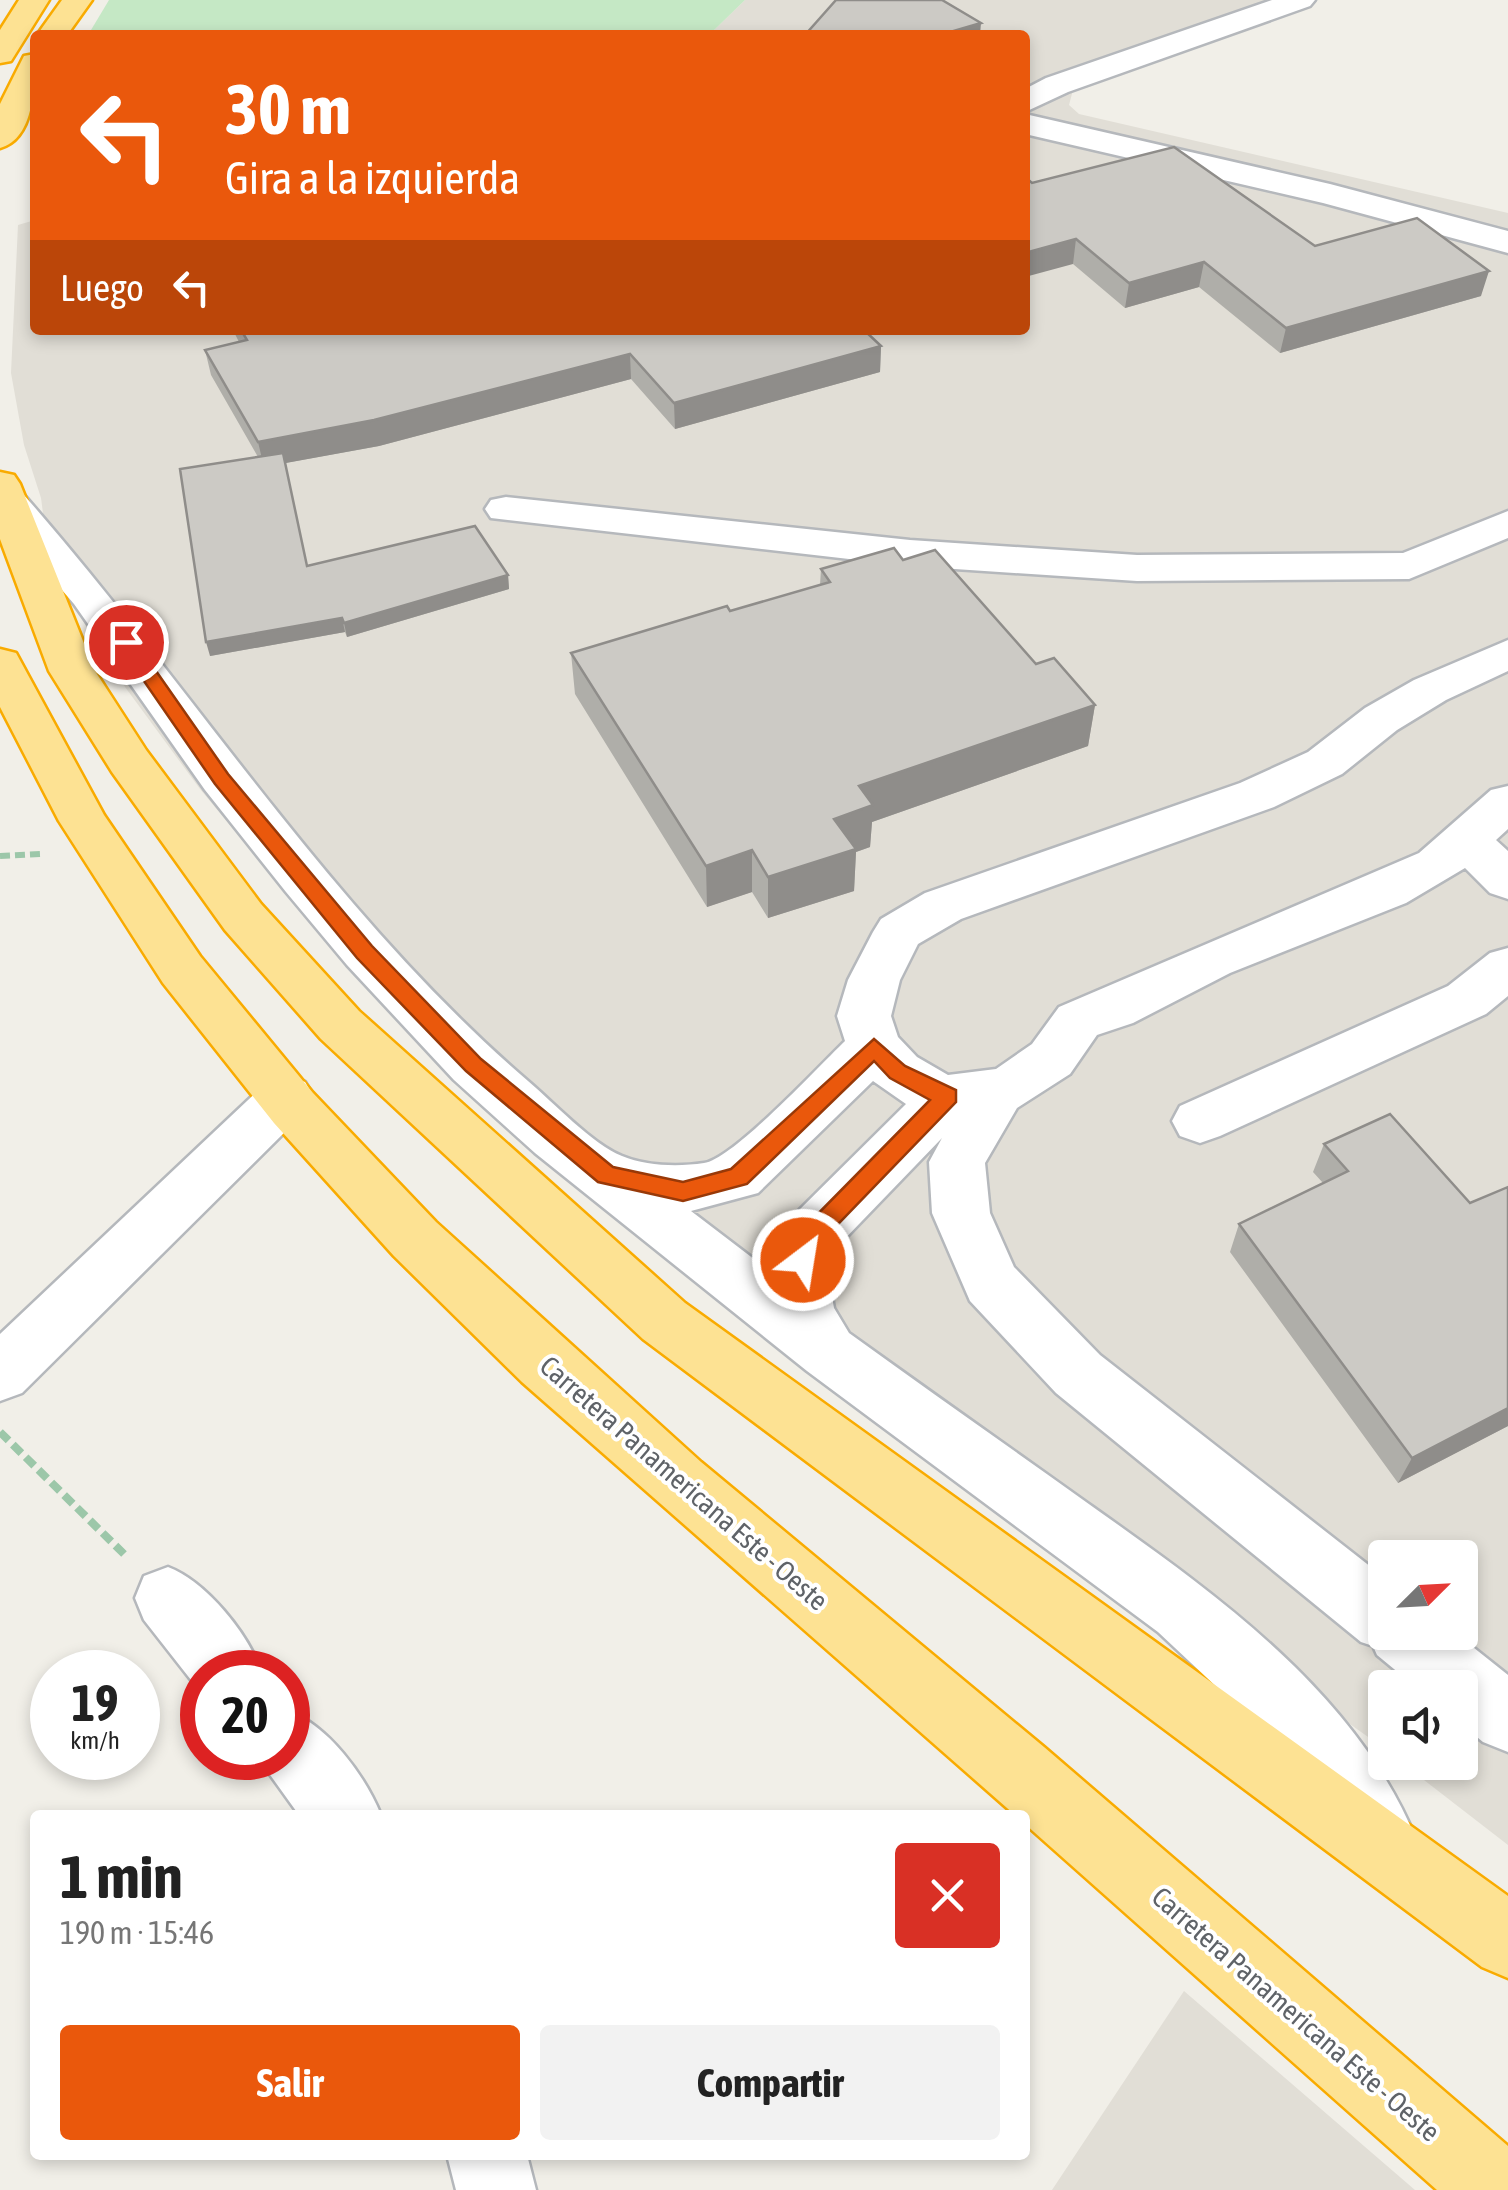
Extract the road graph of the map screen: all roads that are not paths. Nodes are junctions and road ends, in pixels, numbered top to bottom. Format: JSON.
{"nodes":[{"id":1,"x":34,"y":0,"type":"edge"},
{"id":2,"x":77,"y":0,"type":"edge"},
{"id":3,"x":1300,"y":0,"type":"edge"},
{"id":4,"x":56,"y":30,"type":"edge"},
{"id":5,"x":0,"y":54,"type":"edge"},
{"id":6,"x":30,"y":74,"type":"edge"},
{"id":7,"x":1030,"y":99,"type":"edge"},
{"id":8,"x":1030,"y":125,"type":"edge"},
{"id":9,"x":0,"y":138,"type":"edge"},
{"id":10,"x":1508,"y":242,"type":"edge"},
{"id":11,"x":1,"y":490,"type":"edge"},
{"id":12,"x":506,"y":509,"type":"dead end"},
{"id":13,"x":1508,"y":524,"type":"edge"},
{"id":14,"x":1508,"y":654,"type":"edge"},
{"id":15,"x":0,"y":663,"type":"edge"},
{"id":16,"x":1508,"y":802,"type":"edge"},
{"id":17,"x":1465,"y":838,"type":"junction"},
{"id":18,"x":1508,"y":881,"type":"edge"},
{"id":19,"x":1508,"y":968,"type":"edge"},
{"id":20,"x":874,"y":1048,"type":"junction"},
{"id":21,"x":973,"y":1093,"type":"junction"},
{"id":22,"x":286,"y":1096,"type":"junction"},
{"id":23,"x":1200,"y":1122,"type":"dead end"},
{"id":24,"x":606,"y":1175,"type":"junction"},
{"id":25,"x":829,"y":1352,"type":"junction"},
{"id":26,"x":0,"y":1374,"type":"edge"},
{"id":27,"x":168,"y":1598,"type":"road end"},
{"id":28,"x":1368,"y":1606,"type":"edge"},
{"id":29,"x":210,"y":1650,"type":"edge"},
{"id":30,"x":1423,"y":1650,"type":"edge"},
{"id":31,"x":1508,"y":1718,"type":"edge"},
{"id":32,"x":310,"y":1772,"type":"edge"},
{"id":33,"x":341,"y":1810,"type":"edge"},
{"id":34,"x":1386,"y":1850,"type":"junction"},
{"id":35,"x":1508,"y":1941,"type":"edge"},
{"id":36,"x":488,"y":2160,"type":"edge"},
{"id":37,"x":496,"y":2190,"type":"edge"},
{"id":38,"x":1497,"y":2190,"type":"edge"}],
"edges":[{"from":1,"to":5,"type":"highway"},
{"from":2,"to":4,"type":"highway"},
{"from":3,"to":7,"type":"street"},
{"from":6,"to":9,"type":"highway"},
{"from":8,"to":10,"type":"street"},
{"from":11,"to":24,"type":"street"},
{"from":11,"to":34,"type":"highway"},
{"from":12,"to":13,"type":"street"},
{"from":14,"to":20,"type":"street"},
{"from":15,"to":22,"type":"highway","name":"Carretera Panamericana Este - Oeste"},
{"from":16,"to":17,"type":"street"},
{"from":17,"to":18,"type":"street"},
{"from":17,"to":21,"type":"street"},
{"from":19,"to":23,"type":"street"},
{"from":20,"to":21,"type":"street"},
{"from":20,"to":24,"type":"street"},
{"from":21,"to":25,"type":"street"},
{"from":21,"to":28,"type":"street"},
{"from":22,"to":26,"type":"street"},
{"from":22,"to":38,"type":"highway","name":"Carretera Panamericana Este - Oeste"},
{"from":24,"to":25,"type":"street"},
{"from":25,"to":34,"type":"street"},
{"from":27,"to":29,"type":"street"},
{"from":30,"to":31,"type":"street"},
{"from":32,"to":33,"type":"street"},
{"from":34,"to":35,"type":"highway"},
{"from":36,"to":37,"type":"street"}]}
